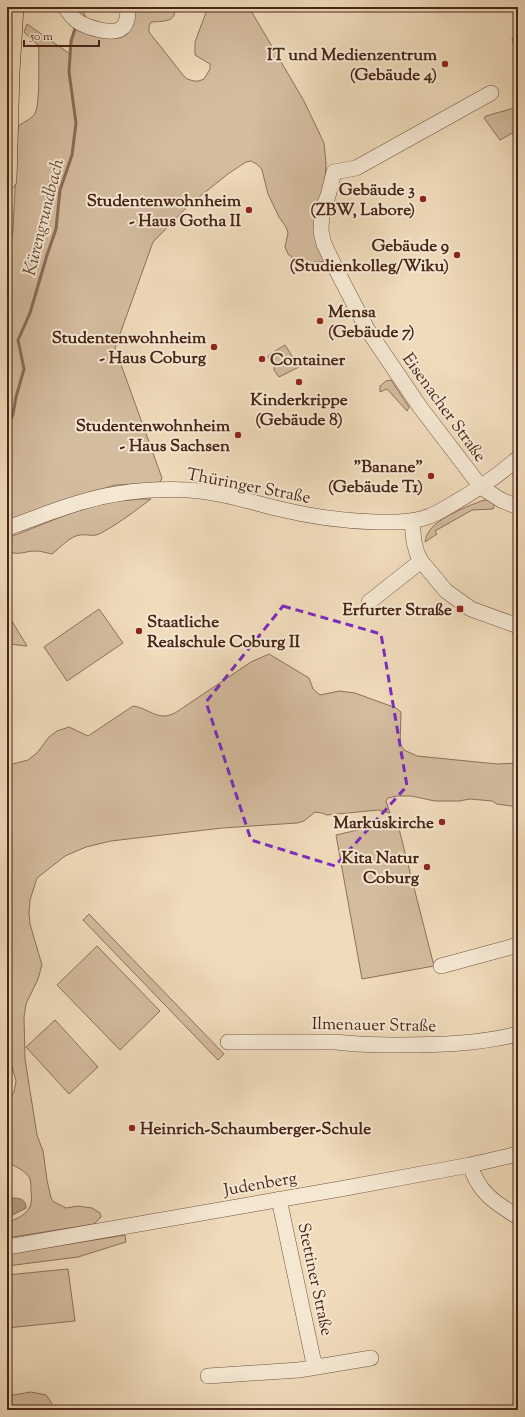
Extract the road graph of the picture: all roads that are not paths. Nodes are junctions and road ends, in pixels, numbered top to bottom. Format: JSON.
{"nodes":[{"id":1,"x":14,"y":7,"type":"edge"},
{"id":2,"x":65,"y":7,"type":"edge"},
{"id":3,"x":128,"y":7,"type":"edge"},
{"id":4,"x":491,"y":93,"type":"dead end"},
{"id":5,"x":7,"y":180,"type":"edge"},
{"id":6,"x":518,"y":458,"type":"edge"},
{"id":7,"x":481,"y":488,"type":"junction"},
{"id":8,"x":518,"y":507,"type":"edge"},
{"id":9,"x":412,"y":521,"type":"junction"},
{"id":10,"x":7,"y":528,"type":"edge"},
{"id":11,"x":421,"y":561,"type":"junction"},
{"id":12,"x":369,"y":602,"type":"dead end"},
{"id":13,"x":518,"y":626,"type":"edge"},
{"id":14,"x":518,"y":945,"type":"edge"},
{"id":15,"x":441,"y":966,"type":"dead end"},
{"id":16,"x":518,"y":1034,"type":"edge"},
{"id":17,"x":228,"y":1042,"type":"dead end"},
{"id":18,"x":518,"y":1154,"type":"edge"},
{"id":19,"x":470,"y":1165,"type":"junction"},
{"id":20,"x":279,"y":1199,"type":"junction"},
{"id":21,"x":518,"y":1217,"type":"edge"},
{"id":22,"x":7,"y":1247,"type":"edge"},
{"id":23,"x":371,"y":1358,"type":"dead end"},
{"id":24,"x":317,"y":1367,"type":"junction"},
{"id":25,"x":208,"y":1376,"type":"dead end"}],
"edges":[{"from":1,"to":5,"type":"main road"},
{"from":2,"to":3,"type":"street"},
{"from":4,"to":7,"type":"street","name":"Eisenacher Straße"},
{"from":6,"to":7,"type":"street","name":"Thüringer Straße"},
{"from":7,"to":8,"type":"street"},
{"from":7,"to":9,"type":"street","name":"Thüringer Straße"},
{"from":9,"to":10,"type":"street","name":"Thüringer Straße"},
{"from":9,"to":11,"type":"street"},
{"from":11,"to":12,"type":"street"},
{"from":11,"to":13,"type":"street"},
{"from":14,"to":15,"type":"street"},
{"from":16,"to":17,"type":"street","name":"Ilmenauer Straße"},
{"from":18,"to":19,"type":"street","name":"Judenberg"},
{"from":19,"to":20,"type":"street","name":"Judenberg"},
{"from":19,"to":21,"type":"street"},
{"from":20,"to":22,"type":"street","name":"Judenberg"},
{"from":20,"to":24,"type":"street","name":"Stettiner Straße"},
{"from":23,"to":24,"type":"street"},
{"from":24,"to":25,"type":"street"}]}
